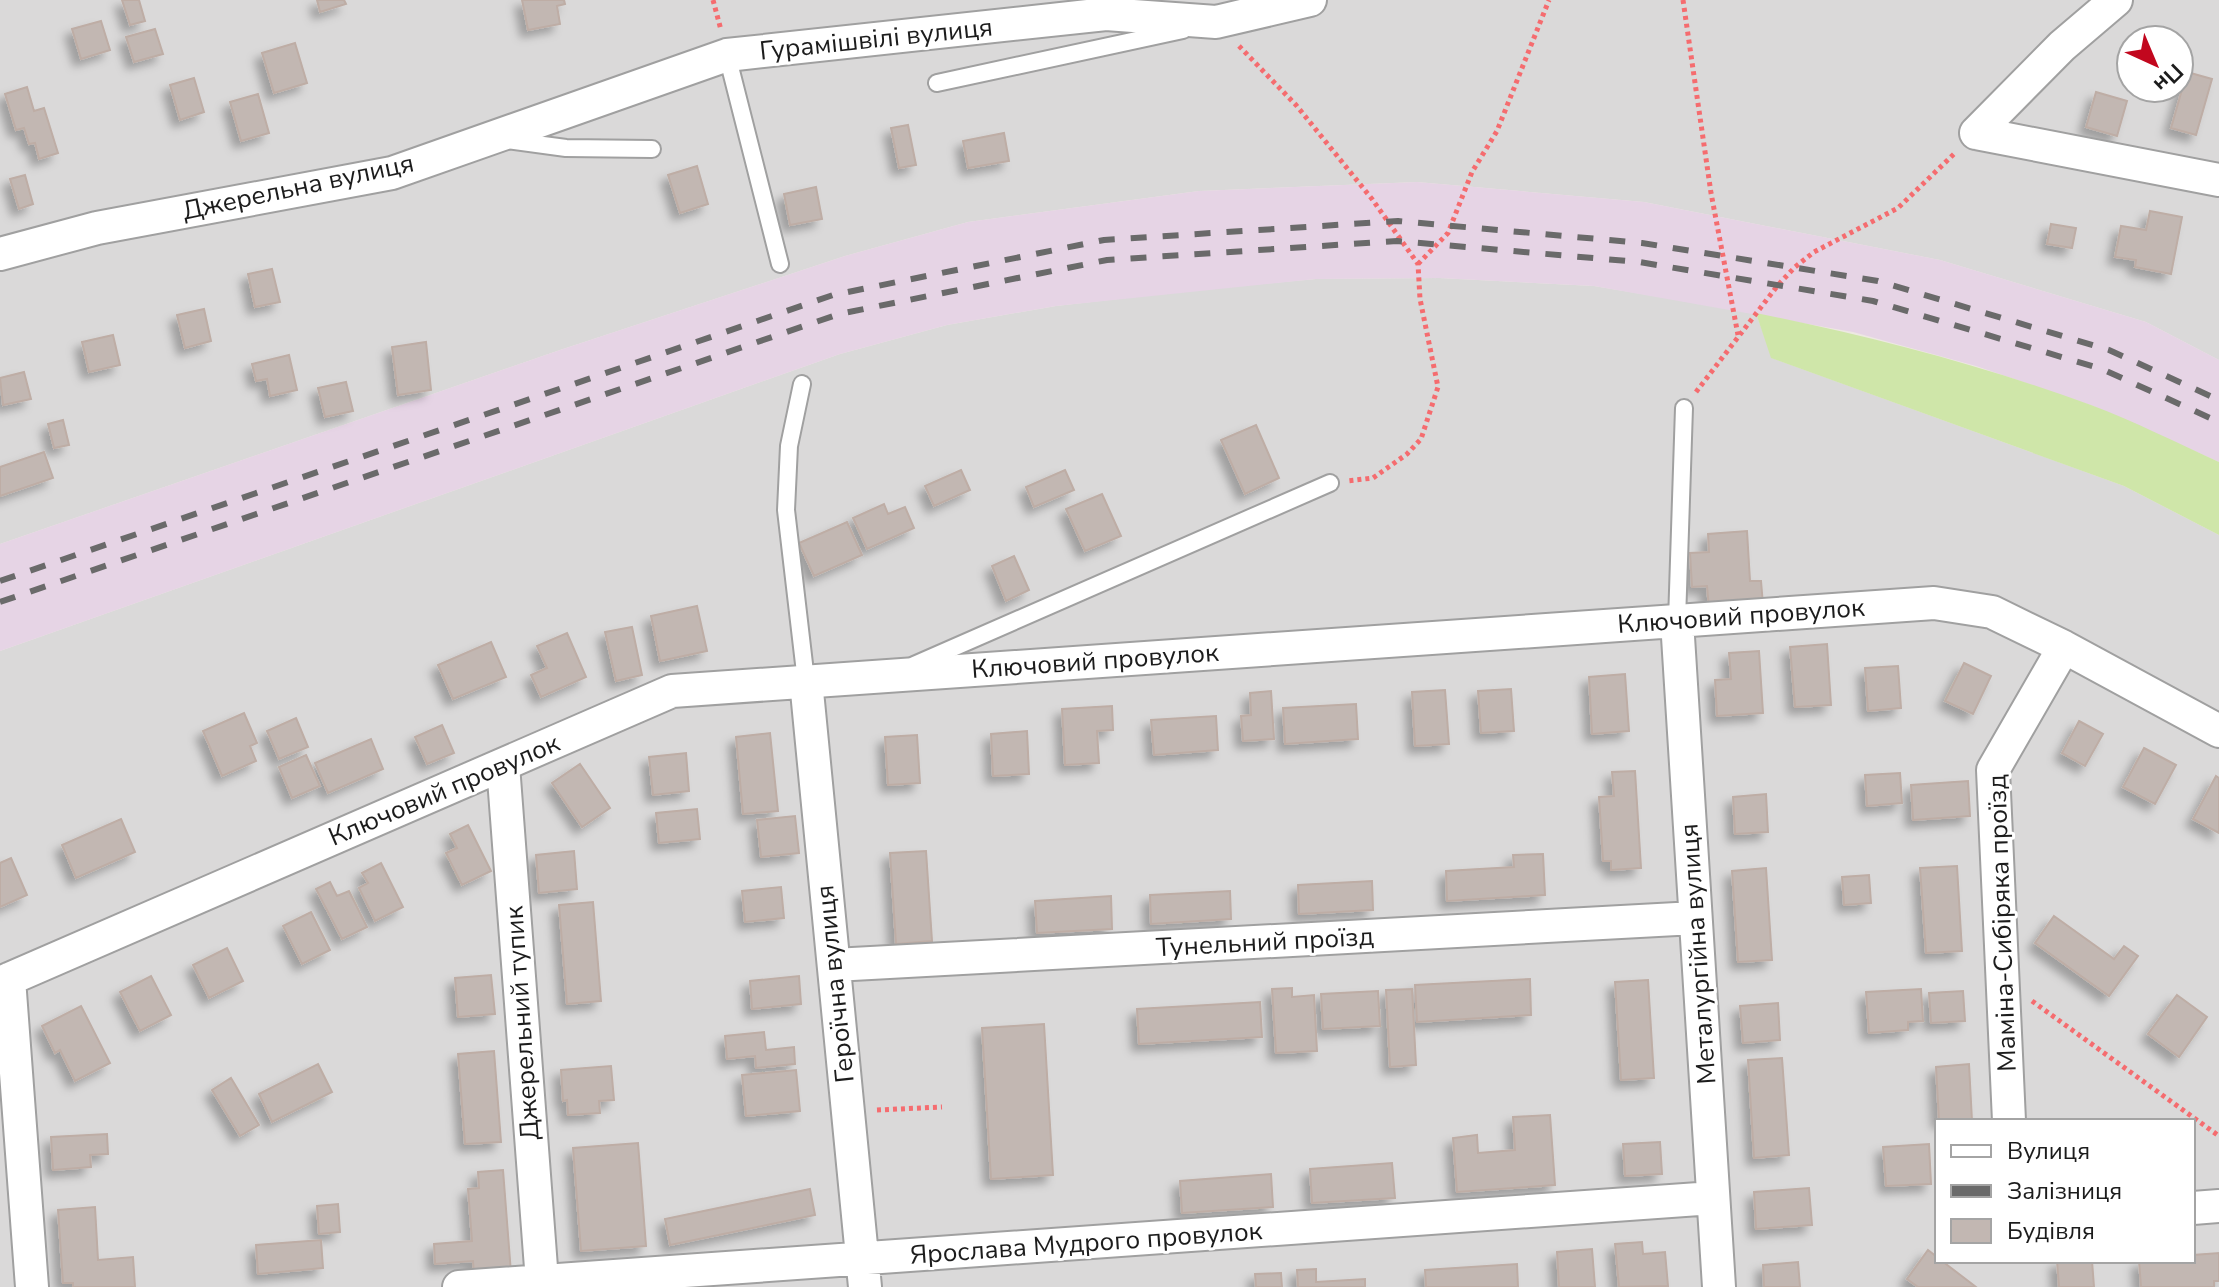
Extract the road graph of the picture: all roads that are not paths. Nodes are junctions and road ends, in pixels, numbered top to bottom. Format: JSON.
{"nodes":[{"id":1,"x":1310,"y":0,"type":"edge"},
{"id":2,"x":2116,"y":0,"type":"edge"},
{"id":3,"x":1216,"y":22,"type":"junction"},
{"id":4,"x":727,"y":55,"type":"junction"},
{"id":5,"x":937,"y":83,"type":"dead end"},
{"id":6,"x":491,"y":137,"type":"junction"},
{"id":7,"x":652,"y":149,"type":"dead end"},
{"id":8,"x":2219,"y":180,"type":"edge"},
{"id":9,"x":0,"y":254,"type":"edge"},
{"id":10,"x":780,"y":264,"type":"dead end"},
{"id":11,"x":802,"y":384,"type":"dead end"},
{"id":12,"x":1684,"y":408,"type":"road end"},
{"id":13,"x":1330,"y":483,"type":"road end"},
{"id":14,"x":1677,"y":621,"type":"junction"},
{"id":15,"x":2064,"y":647,"type":"junction"},
{"id":16,"x":892,"y":675,"type":"junction"},
{"id":17,"x":806,"y":681,"type":"junction"},
{"id":18,"x":2219,"y":731,"type":"edge"},
{"id":19,"x":503,"y":765,"type":"junction"},
{"id":20,"x":1695,"y":918,"type":"junction"},
{"id":21,"x":834,"y":965,"type":"junction"},
{"id":22,"x":5,"y":981,"type":"edge"},
{"id":23,"x":2009,"y":1119,"type":"edge"},
{"id":24,"x":1713,"y":1198,"type":"junction"},
{"id":25,"x":2219,"y":1206,"type":"edge"},
{"id":26,"x":2195,"y":1208,"type":"edge"},
{"id":27,"x":864,"y":1273,"type":"edge"},
{"id":28,"x":542,"y":1281,"type":"junction"},
{"id":29,"x":32,"y":1287,"type":"edge"},
{"id":30,"x":459,"y":1287,"type":"edge"},
{"id":31,"x":1719,"y":1287,"type":"edge"}],
"edges":[{"from":1,"to":3,"type":"street","name":"Гурамішвілі вулиця"},
{"from":2,"to":8,"type":"street"},
{"from":3,"to":4,"type":"street","name":"Гурамішвілі вулиця"},
{"from":3,"to":5,"type":"lane"},
{"from":4,"to":6,"type":"street","name":"Джерельна вулиця"},
{"from":4,"to":10,"type":"lane"},
{"from":6,"to":7,"type":"lane"},
{"from":6,"to":9,"type":"street","name":"Джерельна вулиця"},
{"from":11,"to":17,"type":"lane"},
{"from":12,"to":14,"type":"lane"},
{"from":13,"to":16,"type":"lane"},
{"from":14,"to":15,"type":"street","name":"Ключовий провулок"},
{"from":14,"to":16,"type":"street","name":"Ключовий провулок"},
{"from":14,"to":20,"type":"street","name":"Металургійна вулиця"},
{"from":15,"to":18,"type":"street","name":"Ключовий провулок"},
{"from":15,"to":23,"type":"street","name":"Маміна-Сибіряка проїзд"},
{"from":16,"to":17,"type":"street","name":"Ключовий провулок"},
{"from":17,"to":19,"type":"street","name":"Ключовий провулок"},
{"from":17,"to":21,"type":"street","name":"Героїчна вулиця"},
{"from":19,"to":22,"type":"street","name":"Ключовий провулок"},
{"from":19,"to":28,"type":"street","name":"Джерельний тупик"},
{"from":20,"to":21,"type":"street","name":"Тунельний проїзд"},
{"from":20,"to":24,"type":"street","name":"Металургійна вулиця"},
{"from":21,"to":27,"type":"street","name":"Героїчна вулиця"},
{"from":22,"to":29,"type":"street"},
{"from":24,"to":27,"type":"street","name":"Ярослава Мудрого провулок"},
{"from":24,"to":31,"type":"street","name":"Металургійна вулиця"},
{"from":25,"to":26,"type":"street"},
{"from":27,"to":28,"type":"street","name":"Ярослава Мудрого провулок"},
{"from":28,"to":30,"type":"street","name":"Ярослава Мудрого провулок"}]}
